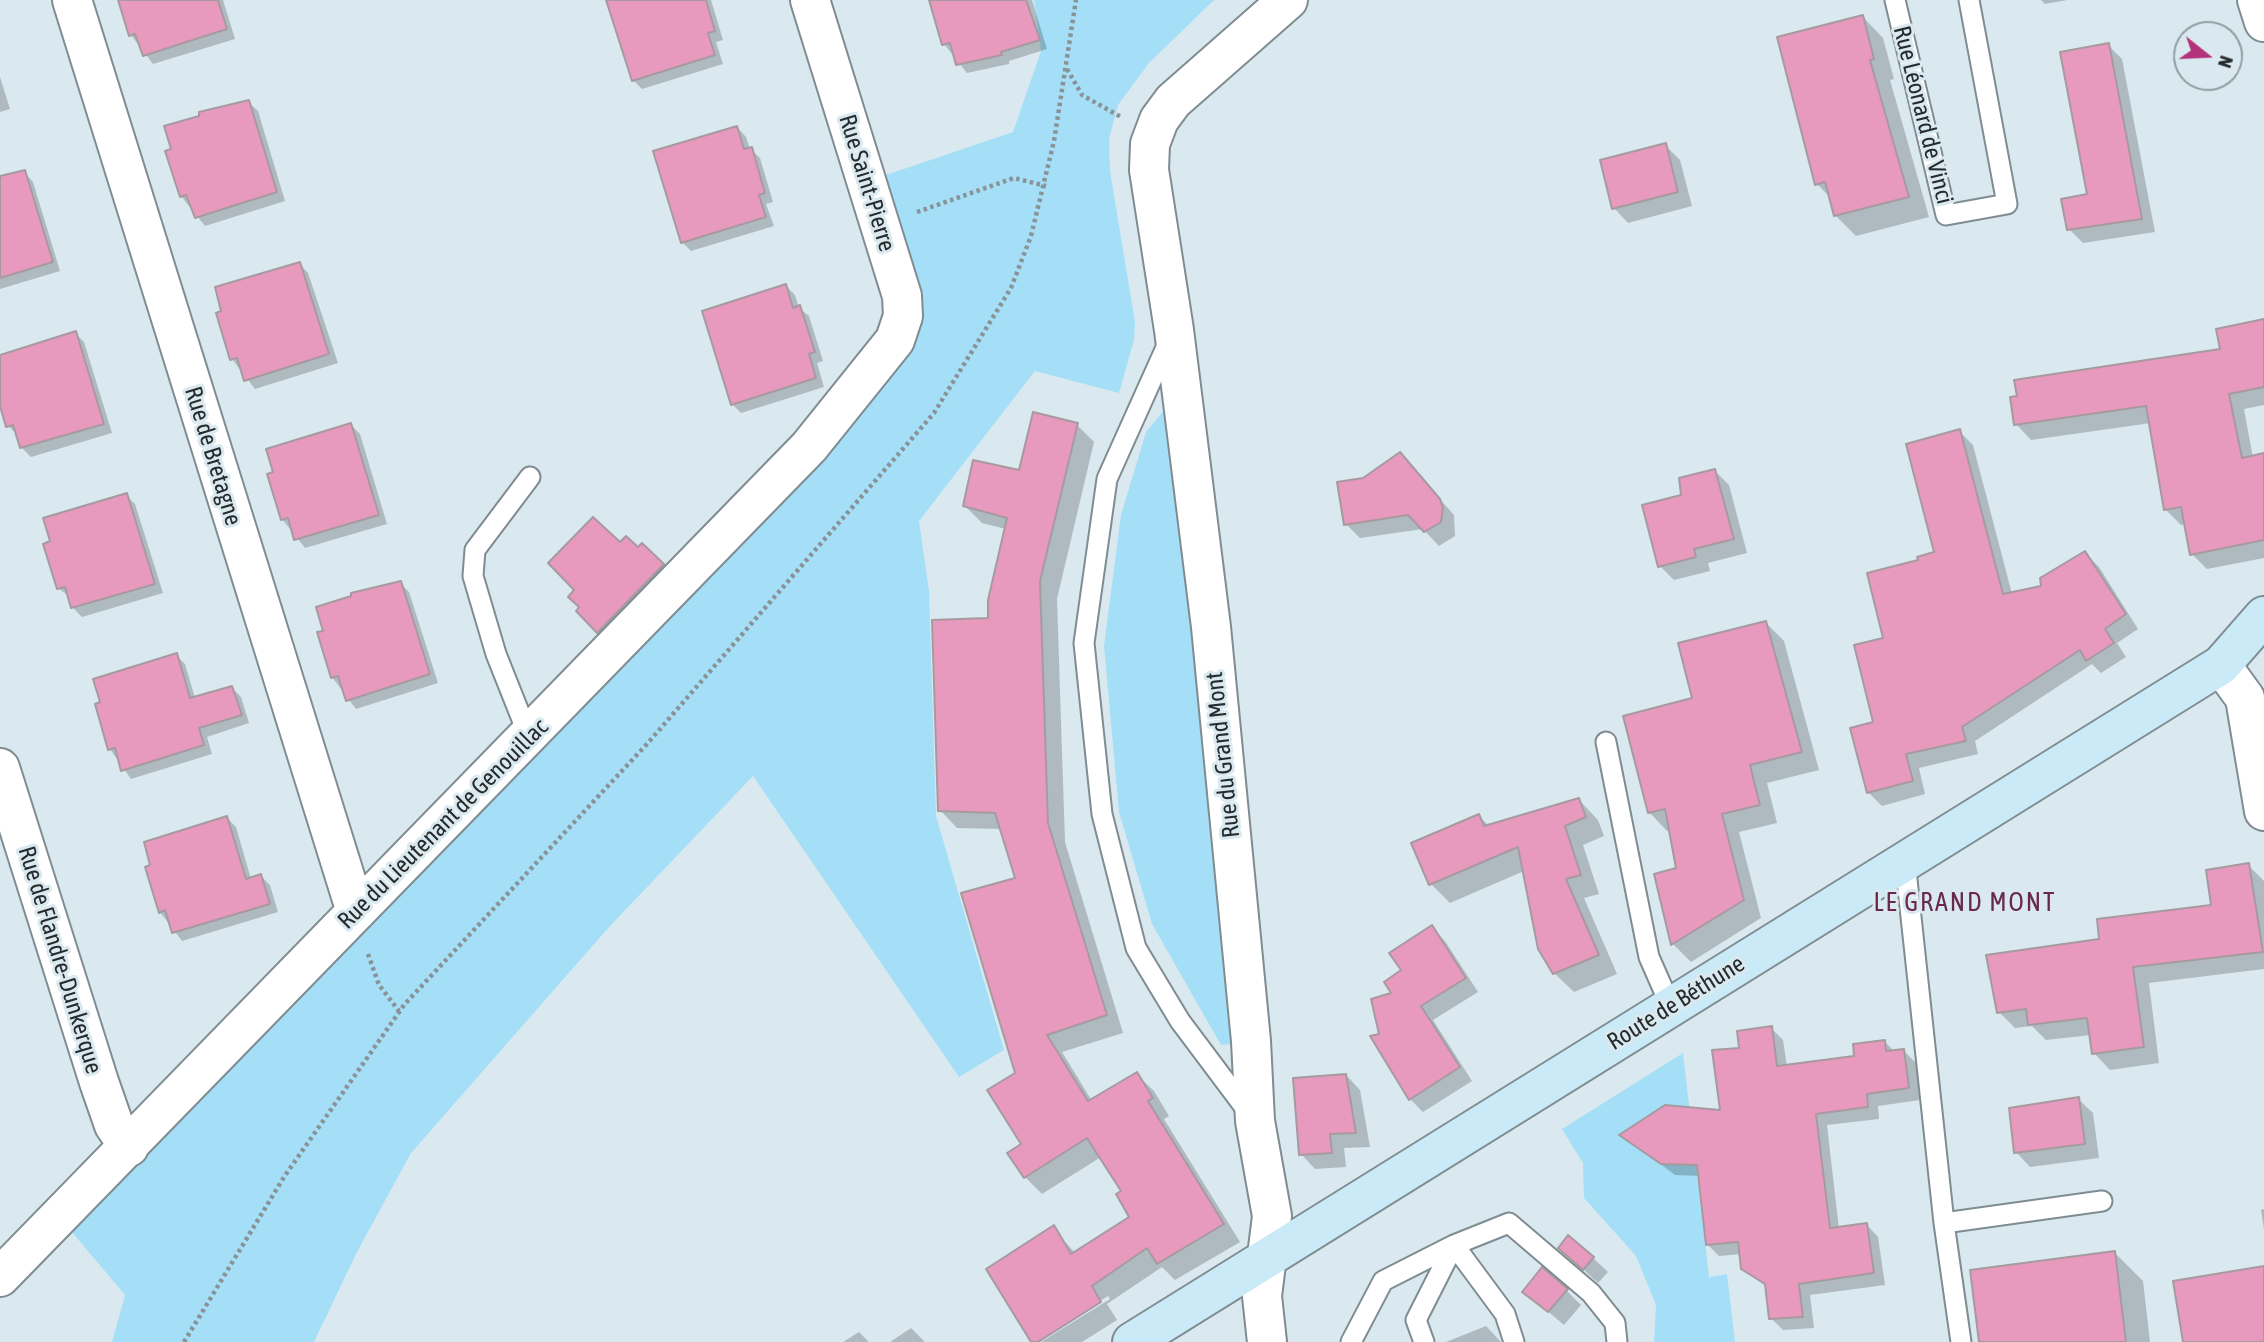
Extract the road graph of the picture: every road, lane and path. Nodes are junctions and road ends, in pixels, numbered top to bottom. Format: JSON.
{"nodes":[{"id":1,"x":72,"y":0,"type":"edge"},
{"id":2,"x":810,"y":0,"type":"edge"},
{"id":3,"x":1076,"y":0,"type":"edge"},
{"id":4,"x":1288,"y":0,"type":"edge"},
{"id":5,"x":1895,"y":0,"type":"edge"},
{"id":6,"x":1969,"y":0,"type":"edge"},
{"id":7,"x":2258,"y":0,"type":"edge"},
{"id":8,"x":2264,"y":22,"type":"edge"},
{"id":9,"x":1067,"y":68,"type":"junction"},
{"id":10,"x":1123,"y":118,"type":"dead end"},
{"id":11,"x":1046,"y":186,"type":"junction"},
{"id":12,"x":879,"y":222,"type":"junction"},
{"id":13,"x":1174,"y":330,"type":"junction"},
{"id":14,"x":880,"y":363,"type":"joint"},
{"id":15,"x":530,"y":477,"type":"dead end"},
{"id":16,"x":2264,"y":616,"type":"edge"},
{"id":17,"x":2264,"y":657,"type":"edge"},
{"id":18,"x":2221,"y":665,"type":"junction"},
{"id":19,"x":529,"y":737,"type":"junction"},
{"id":20,"x":1606,"y":742,"type":"dead end"},
{"id":21,"x":0,"y":768,"type":"edge"},
{"id":22,"x":2264,"y":811,"type":"edge"},
{"id":23,"x":1905,"y":861,"type":"junction"},
{"id":24,"x":356,"y":912,"type":"junction"},
{"id":25,"x":1671,"y":1007,"type":"junction"},
{"id":26,"x":399,"y":1011,"type":"junction"},
{"id":27,"x":1255,"y":1121,"type":"junction"},
{"id":28,"x":129,"y":1147,"type":"junction"},
{"id":29,"x":2102,"y":1201,"type":"dead end"},
{"id":30,"x":1944,"y":1223,"type":"junction"},
{"id":31,"x":1454,"y":1245,"type":"junction"},
{"id":32,"x":1266,"y":1258,"type":"junction"},
{"id":33,"x":0,"y":1277,"type":"edge"},
{"id":34,"x":184,"y":1342,"type":"edge"},
{"id":35,"x":1132,"y":1342,"type":"edge"},
{"id":36,"x":1267,"y":1342,"type":"edge"},
{"id":37,"x":1351,"y":1342,"type":"edge"},
{"id":38,"x":1424,"y":1342,"type":"edge"},
{"id":39,"x":1514,"y":1342,"type":"edge"},
{"id":40,"x":1617,"y":1342,"type":"edge"},
{"id":41,"x":1961,"y":1342,"type":"edge"}],
"edges":[{"from":1,"to":24,"type":"street","name":"Rue de Bretagne"},
{"from":2,"to":12,"type":"street","name":"Rue Saint-Pierre"},
{"from":3,"to":9,"type":"path"},
{"from":4,"to":13,"type":"street","name":"Rue du Grand Mont"},
{"from":5,"to":6,"type":"lane","name":"Rue Léonard de Vinci"},
{"from":7,"to":8,"type":"street"},
{"from":9,"to":10,"type":"path"},
{"from":9,"to":11,"type":"path"},
{"from":11,"to":12,"type":"path"},
{"from":11,"to":26,"type":"path"},
{"from":12,"to":14,"type":"street","name":"Rue Saint-Pierre"},
{"from":13,"to":27,"type":"street","name":"Rue du Grand Mont"},
{"from":13,"to":27,"type":"lane"},
{"from":14,"to":19,"type":"street","name":"Rue du Lieutenant de Genouillac"},
{"from":15,"to":19,"type":"lane"},
{"from":16,"to":18,"type":"main road","name":"Route de Béthune"},
{"from":17,"to":18,"type":"main road","name":"Route de Béthune"},
{"from":18,"to":22,"type":"street"},
{"from":18,"to":23,"type":"main road","name":"Route de Béthune"},
{"from":19,"to":24,"type":"street","name":"Rue du Lieutenant de Genouillac"},
{"from":20,"to":25,"type":"lane"},
{"from":21,"to":28,"type":"street","name":"Rue de Flandre-Dunkerque"},
{"from":23,"to":25,"type":"main road","name":"Route de Béthune"},
{"from":23,"to":30,"type":"lane"},
{"from":24,"to":26,"type":"path"},
{"from":24,"to":28,"type":"street","name":"Rue du Lieutenant de Genouillac"},
{"from":25,"to":32,"type":"main road","name":"Route de Béthune"},
{"from":26,"to":34,"type":"path"},
{"from":27,"to":32,"type":"street","name":"Rue du Grand Mont"},
{"from":28,"to":33,"type":"street","name":"Rue du Lieutenant de Genouillac"},
{"from":29,"to":30,"type":"lane"},
{"from":30,"to":41,"type":"lane"},
{"from":31,"to":37,"type":"lane"},
{"from":31,"to":38,"type":"lane"},
{"from":31,"to":39,"type":"lane"},
{"from":31,"to":40,"type":"lane"},
{"from":32,"to":35,"type":"main road","name":"Route de Béthune"},
{"from":32,"to":36,"type":"street","name":"Rue du Grand Mont"}]}
